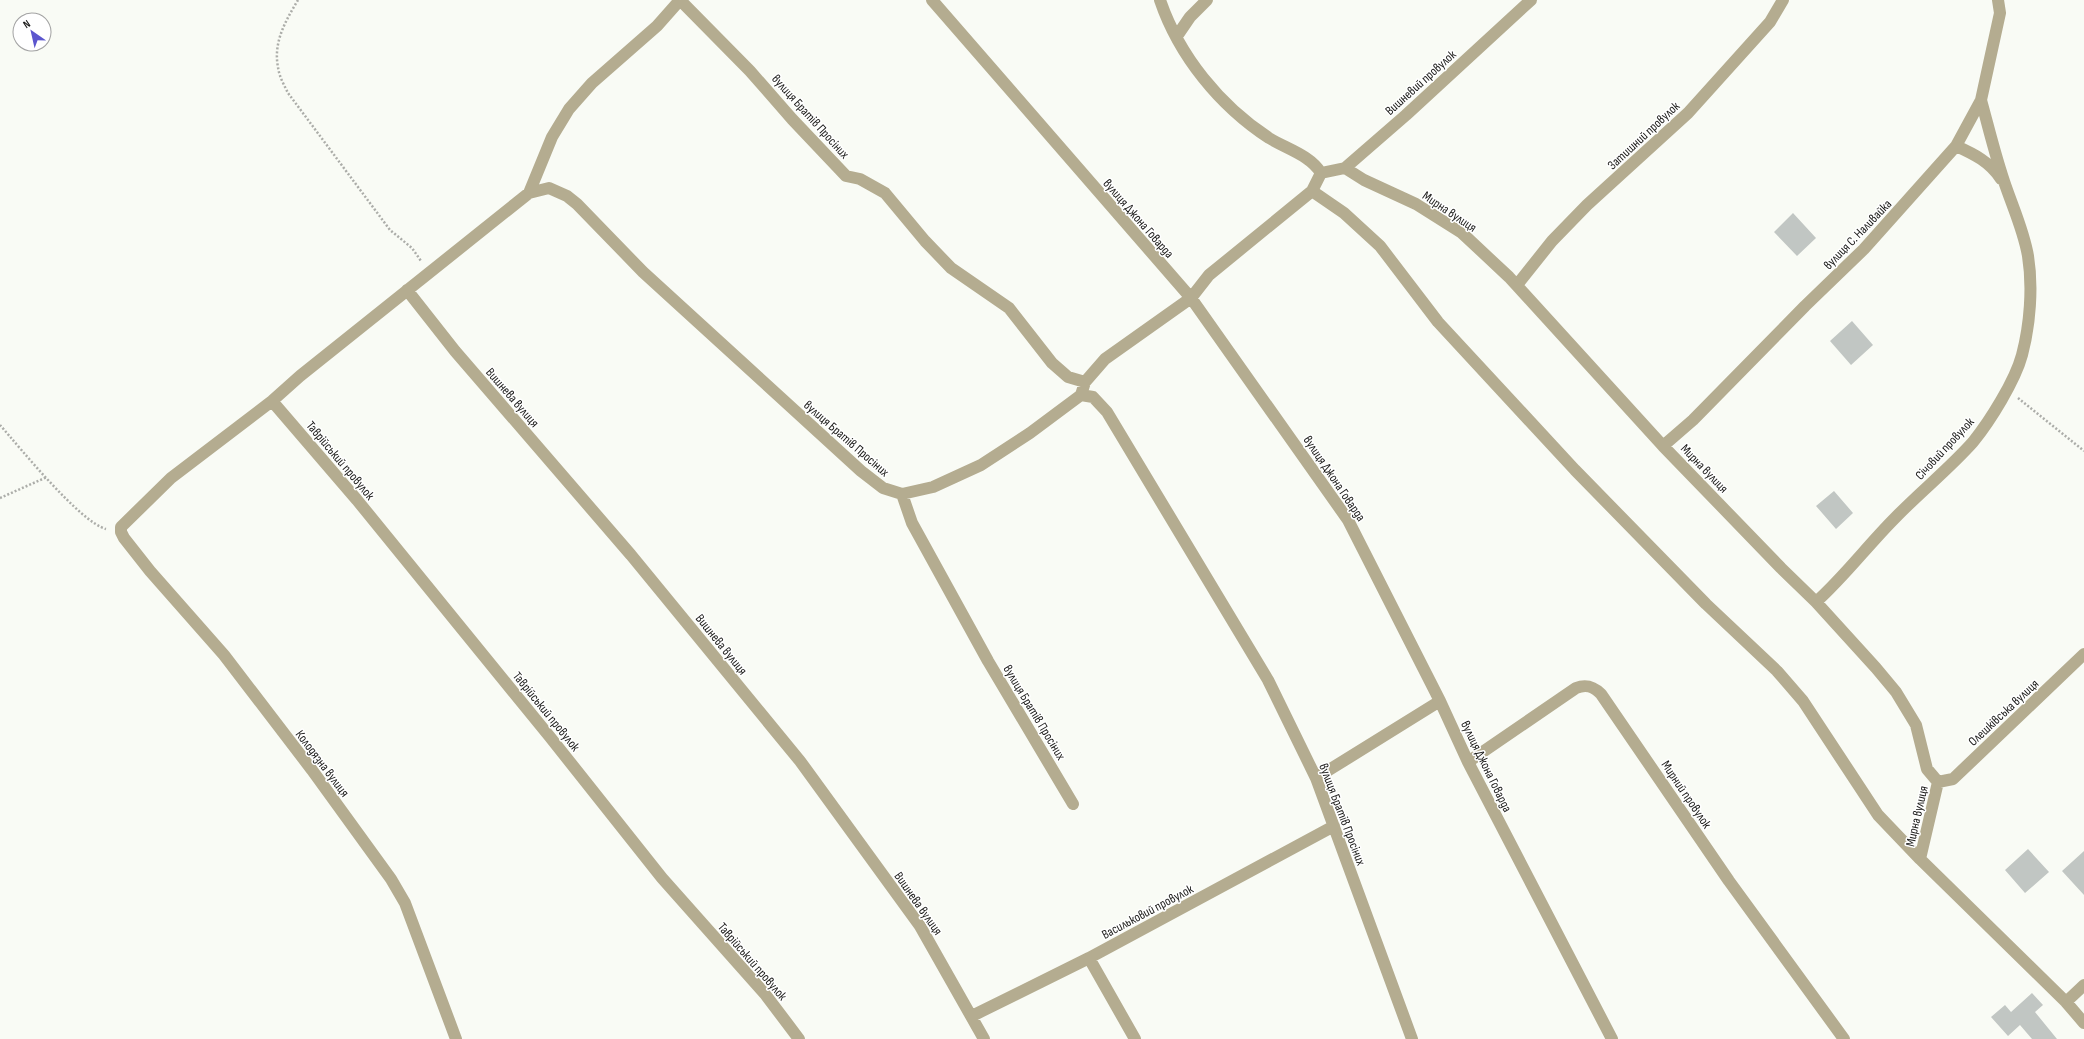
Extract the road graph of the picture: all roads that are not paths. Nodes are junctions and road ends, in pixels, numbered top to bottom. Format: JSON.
{"nodes":[{"id":1,"x":680,"y":0,"type":"edge"},
{"id":2,"x":932,"y":0,"type":"edge"},
{"id":3,"x":1160,"y":0,"type":"edge"},
{"id":4,"x":1207,"y":0,"type":"edge"},
{"id":5,"x":1531,"y":0,"type":"edge"},
{"id":6,"x":1783,"y":0,"type":"edge"},
{"id":7,"x":1998,"y":0,"type":"edge"},
{"id":8,"x":2004,"y":0,"type":"edge"},
{"id":9,"x":2000,"y":13,"type":"junction"},
{"id":10,"x":1177,"y":36,"type":"junction"},
{"id":11,"x":1981,"y":100,"type":"junction"},
{"id":12,"x":1956,"y":146,"type":"junction"},
{"id":13,"x":1345,"y":168,"type":"junction"},
{"id":14,"x":1321,"y":173,"type":"junction"},
{"id":15,"x":2006,"y":187,"type":"junction"},
{"id":16,"x":1312,"y":191,"type":"junction"},
{"id":17,"x":529,"y":193,"type":"junction"},
{"id":18,"x":1517,"y":285,"type":"junction"},
{"id":19,"x":407,"y":290,"type":"junction"},
{"id":20,"x":1191,"y":298,"type":"junction"},
{"id":21,"x":1085,"y":382,"type":"junction"},
{"id":22,"x":1081,"y":395,"type":"junction"},
{"id":23,"x":272,"y":402,"type":"junction"},
{"id":24,"x":1663,"y":446,"type":"junction"},
{"id":25,"x":902,"y":494,"type":"junction"},
{"id":26,"x":1816,"y":602,"type":"junction"},
{"id":27,"x":2084,"y":654,"type":"edge"},
{"id":28,"x":1440,"y":701,"type":"junction"},
{"id":29,"x":1468,"y":762,"type":"junction"},
{"id":30,"x":1316,"y":778,"type":"junction"},
{"id":31,"x":1938,"y":782,"type":"junction"},
{"id":32,"x":1073,"y":804,"type":"dead end"},
{"id":33,"x":1334,"y":826,"type":"junction"},
{"id":34,"x":1920,"y":859,"type":"junction"},
{"id":35,"x":1089,"y":958,"type":"junction"},
{"id":36,"x":2084,"y":985,"type":"edge"},
{"id":37,"x":2066,"y":1002,"type":"junction"},
{"id":38,"x":972,"y":1016,"type":"junction"},
{"id":39,"x":2084,"y":1023,"type":"edge"},
{"id":40,"x":456,"y":1039,"type":"edge"},
{"id":41,"x":799,"y":1039,"type":"edge"},
{"id":42,"x":984,"y":1039,"type":"edge"},
{"id":43,"x":1135,"y":1039,"type":"edge"},
{"id":44,"x":1412,"y":1039,"type":"edge"},
{"id":45,"x":1612,"y":1039,"type":"edge"},
{"id":46,"x":1844,"y":1039,"type":"edge"}],
"edges":[{"from":1,"to":17,"type":"street"},
{"from":1,"to":21,"type":"street","name":"вулиця Братів Просіних"},
{"from":2,"to":20,"type":"street","name":"вулиця Джона Говарда"},
{"from":3,"to":10,"type":"street"},
{"from":4,"to":10,"type":"street"},
{"from":5,"to":13,"type":"street","name":"Вишневий провулок"},
{"from":6,"to":18,"type":"street","name":"Затишний провулок"},
{"from":7,"to":9,"type":"street","name":"вулиця С. Наливайка"},
{"from":8,"to":9,"type":"street"},
{"from":9,"to":11,"type":"street","name":"вулиця С. Наливайка"},
{"from":10,"to":14,"type":"street"},
{"from":11,"to":12,"type":"street","name":"вулиця С. Наливайка"},
{"from":11,"to":15,"type":"street","name":"Січовий провулок"},
{"from":12,"to":15,"type":"street","name":"Січовий провулок"},
{"from":12,"to":24,"type":"street","name":"вулиця С. Наливайка"},
{"from":13,"to":14,"type":"street","name":"Вишневий провулок"},
{"from":13,"to":18,"type":"street","name":"Мирна вулиця"},
{"from":14,"to":16,"type":"street"},
{"from":15,"to":26,"type":"street","name":"Січовий провулок"},
{"from":16,"to":20,"type":"street"},
{"from":16,"to":34,"type":"street","name":"Мирна вулиця"},
{"from":17,"to":19,"type":"street"},
{"from":17,"to":25,"type":"street","name":"вулиця Братів Просіних"},
{"from":18,"to":24,"type":"street","name":"Мирна вулиця"},
{"from":19,"to":23,"type":"street"},
{"from":19,"to":38,"type":"street","name":"Вишнева вулиця"},
{"from":20,"to":21,"type":"street"},
{"from":20,"to":28,"type":"street","name":"вулиця Джона Говарда"},
{"from":21,"to":22,"type":"street"},
{"from":22,"to":25,"type":"street"},
{"from":22,"to":30,"type":"street","name":"вулиця Братів Просіних"},
{"from":23,"to":40,"type":"street","name":"Колодязна вулиця"},
{"from":23,"to":41,"type":"street","name":"Таврійський провулок"},
{"from":24,"to":26,"type":"street","name":"Мирна вулиця"},
{"from":25,"to":32,"type":"street","name":"вулиця Братів Просіних"},
{"from":26,"to":31,"type":"street","name":"Мирна вулиця"},
{"from":27,"to":31,"type":"street","name":"Олешківська вулиця"},
{"from":28,"to":29,"type":"street","name":"вулиця Джона Говарда"},
{"from":28,"to":30,"type":"street"},
{"from":29,"to":45,"type":"street","name":"вулиця Джона Говарда"},
{"from":29,"to":46,"type":"street","name":"Мирний провулок"},
{"from":30,"to":33,"type":"street","name":"вулиця Братів Просіних"},
{"from":31,"to":34,"type":"street","name":"Мирна вулиця"},
{"from":33,"to":35,"type":"street","name":"Васильковий провулок"},
{"from":33,"to":44,"type":"street","name":"вулиця Братів Просіних"},
{"from":34,"to":37,"type":"street","name":"Мирна вулиця"},
{"from":35,"to":38,"type":"street","name":"Васильковий провулок"},
{"from":35,"to":43,"type":"street"},
{"from":36,"to":37,"type":"street"},
{"from":37,"to":39,"type":"street","name":"Мирна вулиця"},
{"from":38,"to":42,"type":"street","name":"Вишнева вулиця"}]}
